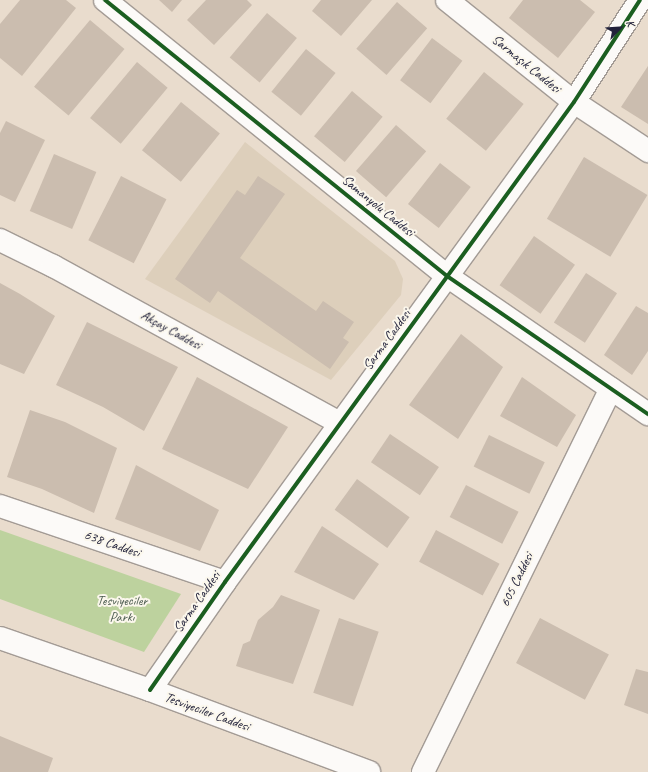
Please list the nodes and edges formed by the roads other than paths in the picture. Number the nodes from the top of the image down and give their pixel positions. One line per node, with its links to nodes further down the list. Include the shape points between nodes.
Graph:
1 (105, 0): 7 (street, Samanyolu Caddesi)
2 (447, 0): 4 (street, Sarmaşık Caddesi)
3 (640, 0): 4 (street, Sarma Caddesi)
4 (574, 102): 5 (street, Sarmaşık Caddesi); 7 (street, Sarma Caddesi)
5 (648, 151)
6 (0, 240): 10 (street, Akçay Caddesi, via 53,266)
7 (447, 276): 8 (street, Samanyolu Caddesi); 10 (street, Sarma Caddesi)
8 (611, 389): 9 (street, Samanyolu Caddesi); 16 (street, 605 Caddesi)
9 (648, 414)
10 (340, 423): 12 (street, Sarma Caddesi)
11 (0, 506): 12 (street, 638 Caddesi)
12 (225, 582): 14 (street, Sarma Caddesi)
13 (1, 641): 14 (street, Tesviyeciler Caddesi)
14 (150, 690): 15 (street, Tesviyeciler Caddesi)
15 (369, 772)
16 (422, 772)

